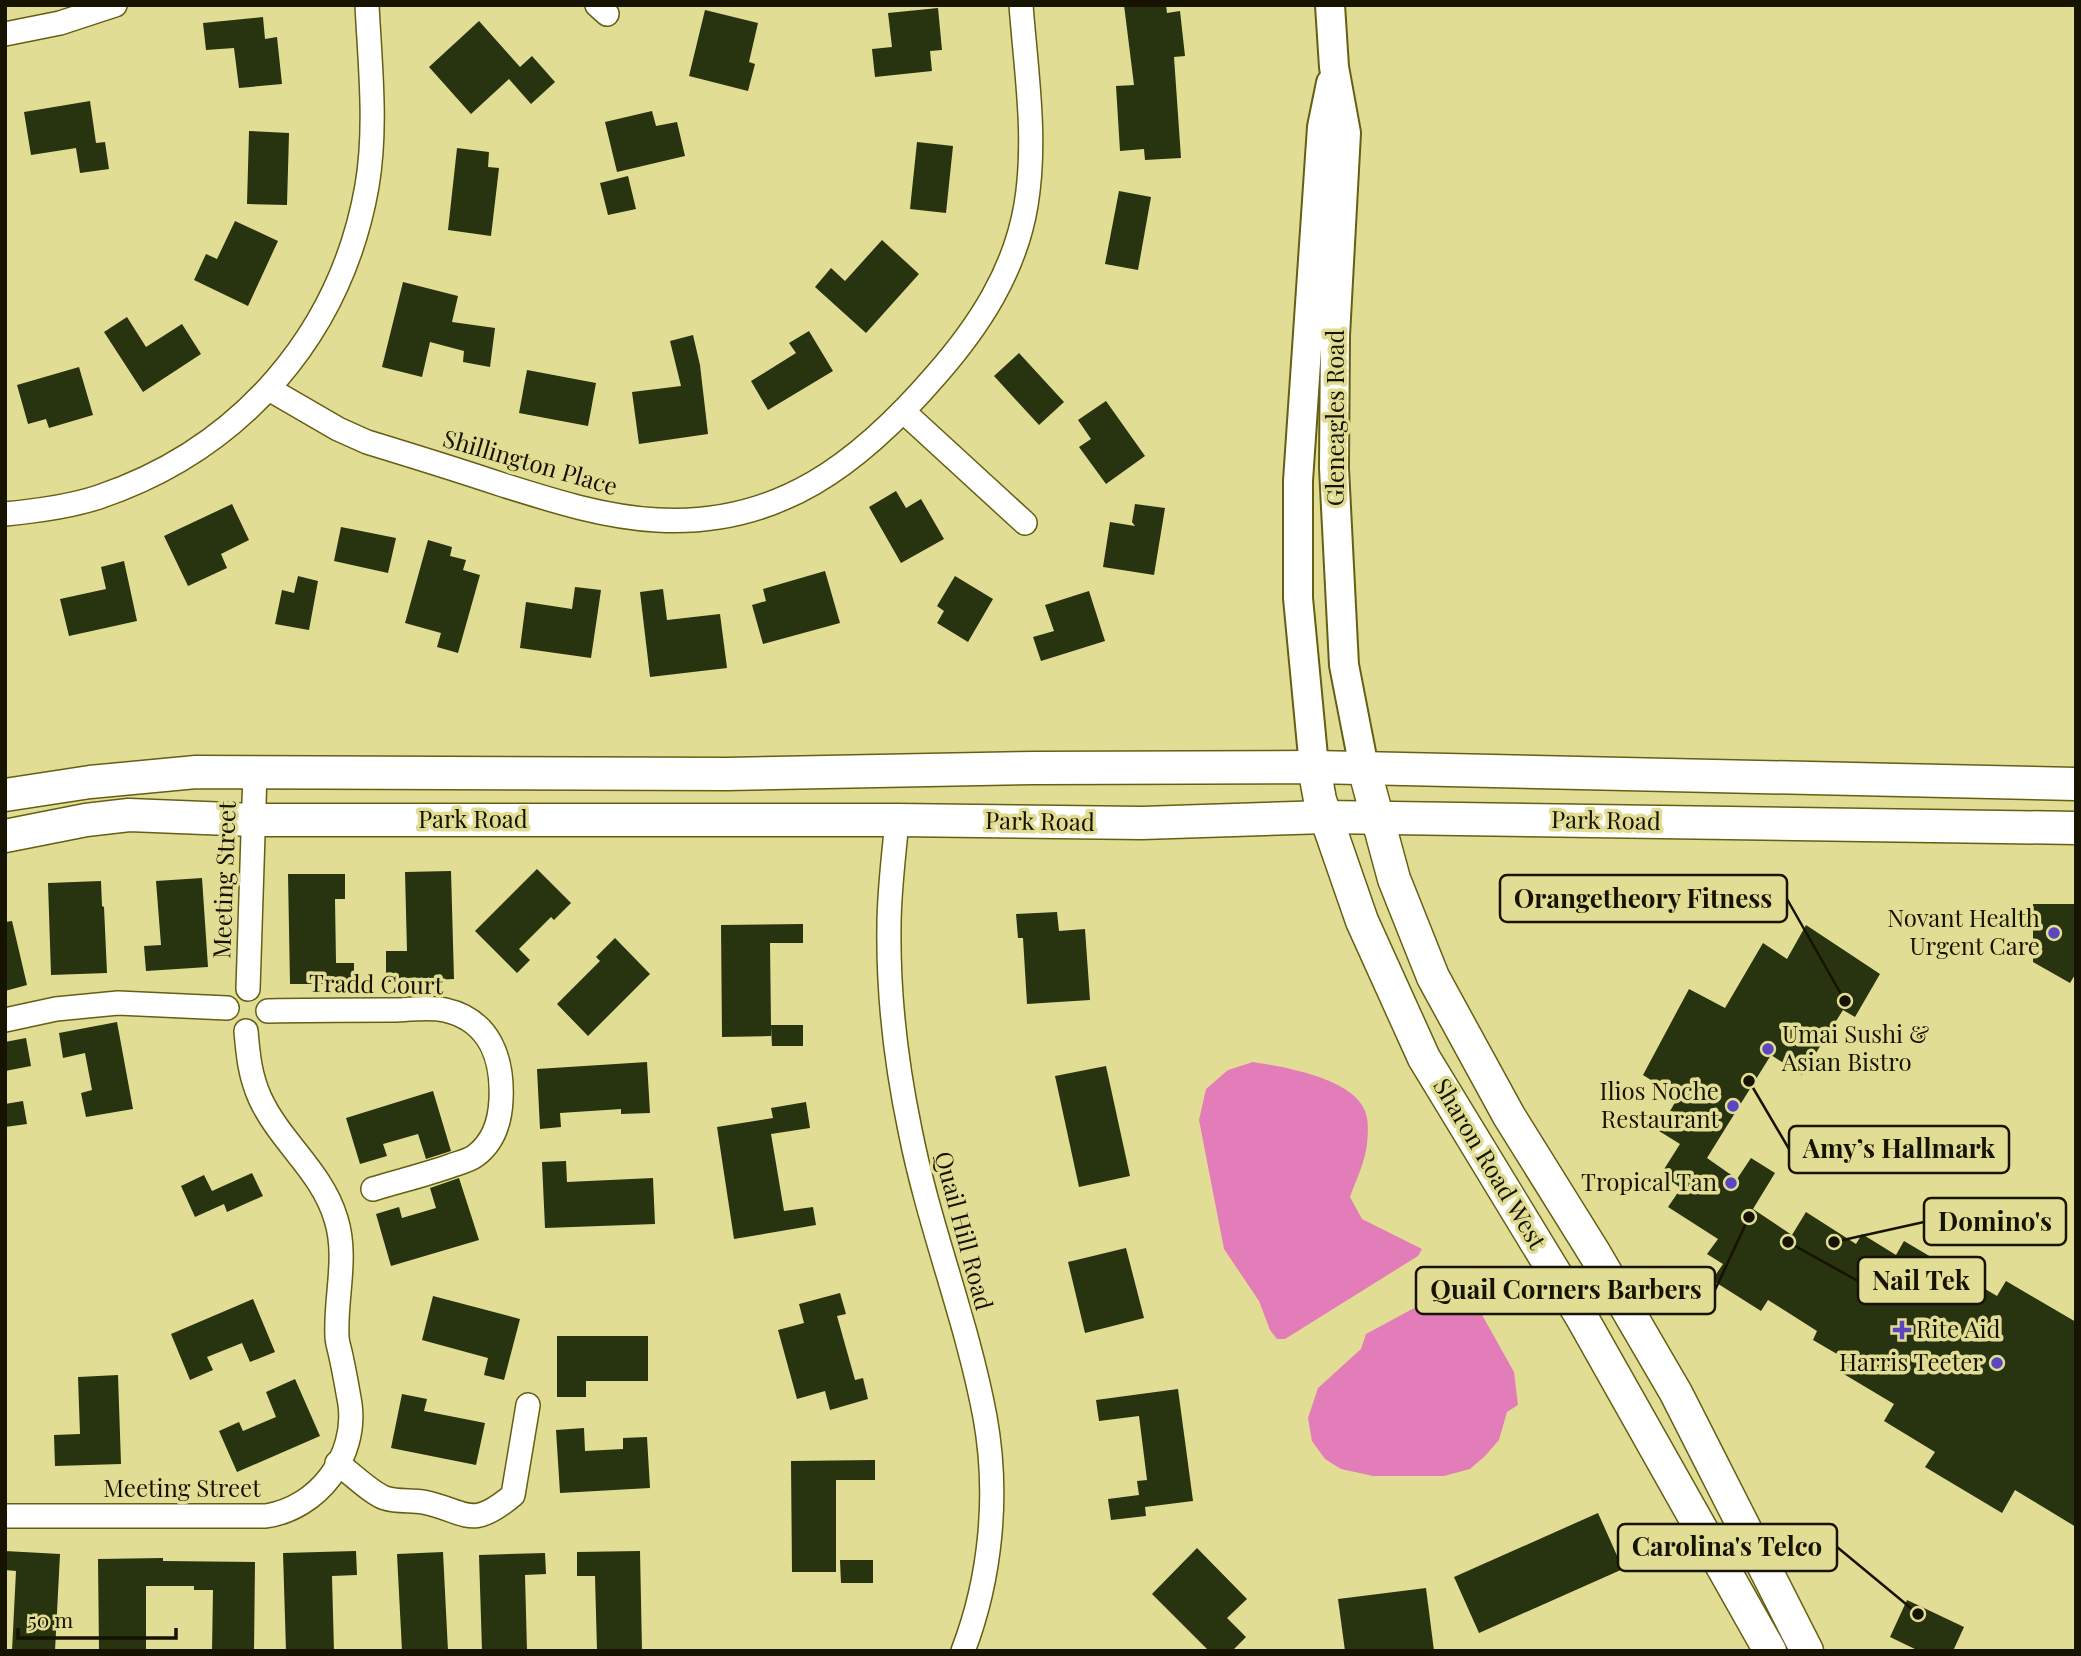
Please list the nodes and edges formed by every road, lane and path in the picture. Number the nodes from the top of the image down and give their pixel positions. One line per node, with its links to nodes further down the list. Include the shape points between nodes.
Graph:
1 (115, 5): 5 (street)
2 (367, 5): 7 (street, via 371,153 355,236 322,314)
3 (1021, 5): 8 (street, Shillington Place, via 1032,145 1019,237 987,308 958,350)
4 (1330, 5): 6 (street, Gleneagles Road)
5 (5, 34)
6 (1334, 67): 11 (street, Gleneagles Road, via 1322,127 1298,481 1298,598); 12 (street, Gleneagles Road, via 1346,133 1335,336 1334,468 1345,665)
7 (269, 389): 8 (street, Shillington Place, via 367,442 565,504 614,516 659,520 734,514 792,495 832,473); 9 (street, via 214,439 143,480 97,498)
8 (904, 412): 10 (street)
9 (5, 514)
10 (1025, 523)
11 (1314, 767): 12 (main road, Park Road); 13 (main road, Park Road, via 727,774); 16 (main road, Sharon Road West)
12 (1364, 768): 14 (main road, Park Road); 17 (main road, Sharon Road West)
13 (255, 772): 15 (main road, Park Road, via 135,777); 18 (street, Meeting Street)
14 (2076, 784)
15 (5, 795)
16 (1326, 817): 17 (main road, Park Road); 19 (main road, Park Road, via 1142,823); 32 (main road, Sharon Road West, via 1363,921 1424,1058 1581,1315)
17 (1376, 817): 20 (main road, Park Road); 33 (main road, Sharon Road West, via 1394,879 1433,977 1509,1116 1676,1393)
18 (254, 820): 19 (main road, Park Road); 21 (main road, Park Road, via 130,815); 22 (street, Meeting Street)
19 (897, 820): 31 (street, Quail Hill Road, via 889,924 898,1063 916,1158 986,1420 991,1473 987,1558)
20 (2076, 828)
21 (5, 836)
22 (248, 989): 23 (street, via 233,994); 24 (street, via 263,996)
23 (227, 1009): 25 (street, via 118,1003); 26 (street, via 232,1024)
24 (268, 1011): 26 (street, via 262,1025); 27 (street, Tradd Court, via 445,1010 465,1017 494,1048 502,1079 501,1105 498,1125 487,1145 473,1158)
25 (5, 1020)
26 (246, 1031): 29 (street, Meeting Street, via 251,1077 261,1100 320,1183 337,1222 341,1249 337,1338 351,1426)
27 (373, 1189)
28 (528, 1405): 29 (street, via 513,1495 475,1517 424,1502 384,1498)
29 (337, 1463): 30 (street, Meeting Street, via 317,1493 299,1506 267,1516)
30 (5, 1516)
31 (963, 1651)
32 (1770, 1651)
33 (1807, 1651)

